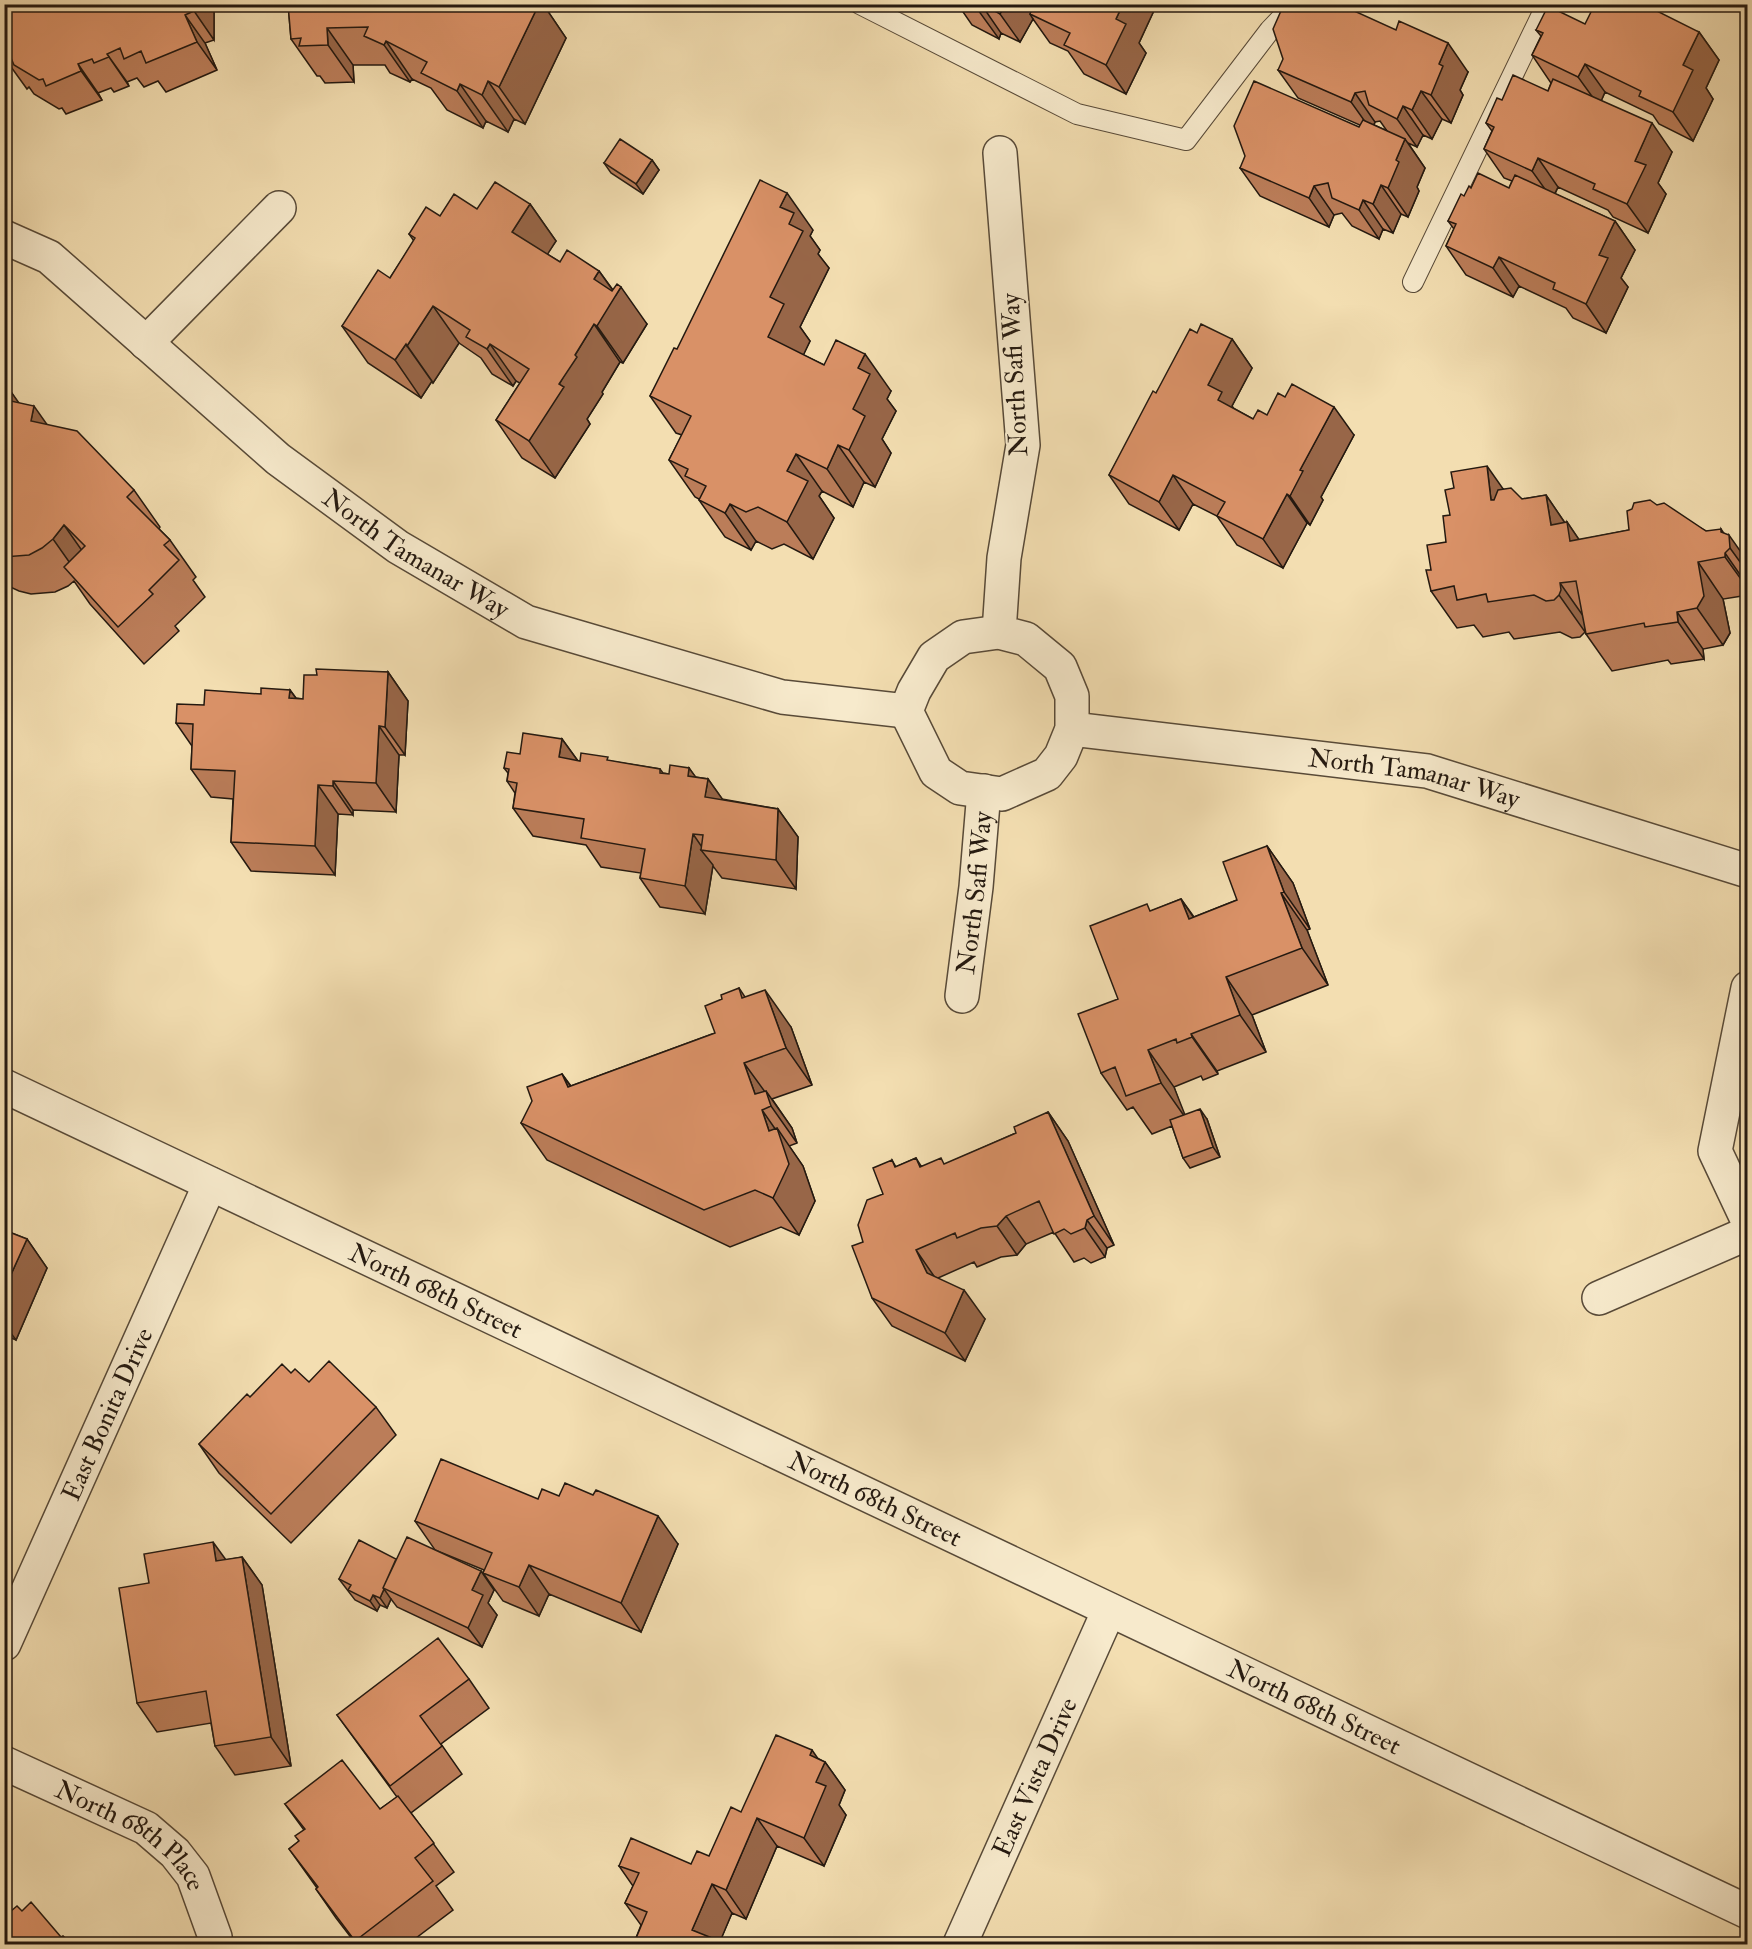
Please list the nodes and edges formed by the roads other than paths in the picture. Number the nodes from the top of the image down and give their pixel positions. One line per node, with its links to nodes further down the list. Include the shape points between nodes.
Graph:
1 (860, 4): 2 (lane, via 1077,114 1186,140)
2 (1294, 4)
3 (1546, 4): 7 (lane)
4 (1000, 153): 9 (street, North Safi Way, via 1023,445 1004,558)
5 (279, 208): 8 (street)
6 (4, 237): 8 (street, North Tamanar Way, via 49,257)
7 (1413, 282)
8 (146, 343): 10 (street, North Tamanar Way, via 278,459 398,547 526,621 782,697)
9 (999, 632): 10 (street, via 963,637 934,657); 11 (street, via 1026,639 1060,668 1072,696)
10 (906, 711): 12 (street, via 936,772 960,788)
11 (1072, 729): 12 (street, via 1061,756 1047,774 1002,794); 13 (street, North Tamanar Way, via 1427,771)
12 (984, 791): 15 (street, North Safi Way)
13 (1748, 871)
14 (1748, 988): 18 (street, via 1715,1151)
15 (962, 996)
16 (4, 1086): 17 (street, North 68th Street)
17 (210, 1184): 21 (street, North 68th Street); 22 (street, East Bonita Drive)
18 (1748, 1221)
19 (1748, 1233): 20 (street)
20 (1599, 1298)
21 (1109, 1610): 24 (street, North 68th Street); 26 (street, East Vista Drive)
22 (4, 1644)
23 (4, 1763): 25 (street, North 68th Place, via 146,1828 175,1853 193,1876)
24 (1748, 1912)
25 (216, 1944)
26 (960, 1944)

